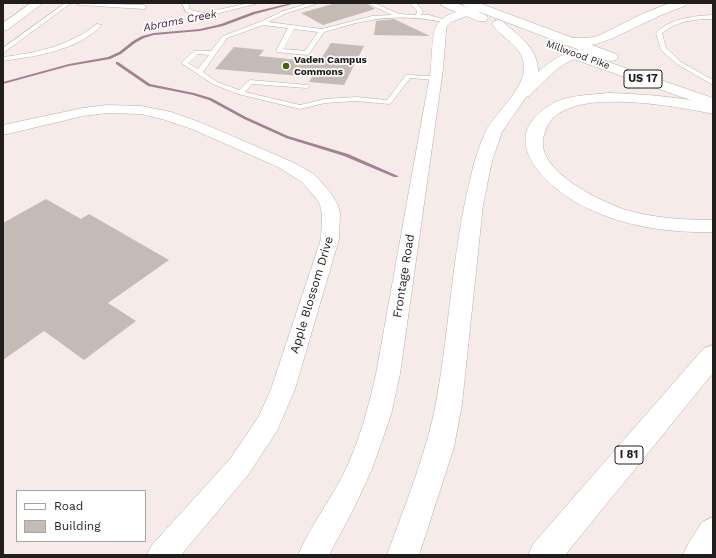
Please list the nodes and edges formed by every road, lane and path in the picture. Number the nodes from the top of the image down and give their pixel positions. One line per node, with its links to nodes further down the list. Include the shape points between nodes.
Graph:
1 (21, 3): 20 (street)
2 (38, 3): 20 (street)
3 (68, 3): 29 (lane)
4 (79, 3): 11 (lane)
5 (185, 3): 6 (lane, via 188,11 204,15)
6 (256, 3)
7 (316, 3): 22 (lane, via 285,12)
8 (370, 3): 12 (lane)
9 (413, 3): 18 (lane, via 420,11)
10 (682, 3): 28 (main road, via 646,17 602,39 587,42)
11 (144, 7)
12 (382, 8): 14 (lane); 17 (lane)
13 (472, 8): 15 (street); 23 (main road, Millwood Pike / US 17); 28 (main road, Millwood Pike / US 17)
14 (373, 10)
15 (446, 12): 18 (lane); 35 (street, Frontage Road, via 439,30)
16 (363, 14): 21 (lane, via 357,16)
17 (399, 16): 18 (lane); 21 (lane)
18 (418, 17)
19 (713, 17): 36 (lane, via 678,21 666,26 659,33 663,49 679,63)
20 (6, 20): 26 (street)
21 (355, 22): 27 (lane)
22 (262, 23): 25 (lane); 30 (lane, via 225,37)
23 (498, 24): 31 (main road, Millwood Pike / US 17); 40 (main road, via 520,43 530,58 531,78)
24 (99, 25): 33 (lane, via 86,36 48,51)
25 (292, 27): 27 (lane); 27 (lane, via 279,51 307,53)
26 (3, 28)
27 (322, 31)
28 (565, 41): 32 (main road, Millwood Pike / US 17)
29 (3, 51)
30 (213, 53): 34 (lane); 34 (lane, via 196,52 184,63)
31 (573, 54): 32 (main road, via 588,53); 40 (main road); 41 (main road, Millwood Pike / US 17)
32 (611, 57): 38 (main road, Millwood Pike / US 17)
33 (3, 59)
34 (199, 72): 39 (lane, via 215,83)
35 (435, 78): 39 (lane, via 408,76 389,102 356,99 326,101 300,107); 48 (street, Frontage Road, via 381,406 358,472)
36 (713, 83)
37 (307, 86): 39 (lane, via 250,82)
38 (713, 91)
39 (240, 93)
40 (517, 99): 49 (main road, via 494,132 482,161 473,205 455,364 446,418 438,453)
41 (713, 102)
42 (713, 109): 44 (main road, via 646,98 587,99 556,108 545,115 538,124 533,144 537,155 560,184 596,206 662,224)
43 (3, 130): 47 (street, Apple Blossom Drive, via 89,111 129,109 158,113 197,126 298,171 317,187 329,205 330,239 277,404 259,439 239,467)
44 (713, 226)
45 (713, 355): 50 (main road, I 81)
46 (713, 533): 51 (main road)
47 (162, 555)
48 (313, 555)
49 (403, 555)
50 (544, 555)
51 (698, 555)

